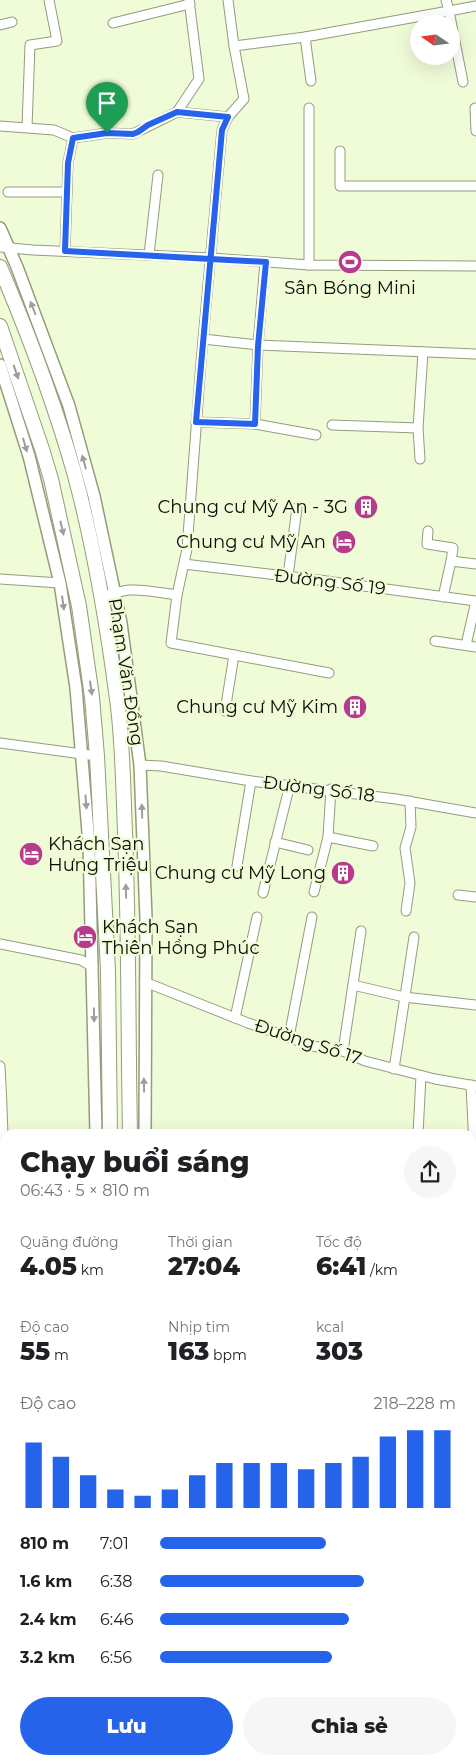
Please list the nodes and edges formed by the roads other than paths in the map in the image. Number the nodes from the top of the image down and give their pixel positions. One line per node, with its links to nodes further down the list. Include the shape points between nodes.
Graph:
1 (48, 0): 19 (street, via 57,41 30,45)
2 (228, 0): 11 (street)
3 (446, 0): 6 (street)
4 (190, 2): 8 (street); 16 (street, via 199,79)
5 (476, 6): 6 (street)
6 (449, 11): 10 (street); 13 (street)
7 (12, 22): 9 (street)
8 (113, 23)
9 (0, 25)
10 (305, 37): 11 (street); 12 (street)
11 (234, 46): 17 (street, via 244,99)
12 (311, 81)
13 (463, 82)
14 (309, 108): 33 (street)
15 (474, 108): 20 (street)
16 (177, 112): 17 (street); 21 (street, via 133,134 107,133)
17 (228, 117): 31 (street, via 222,130)
18 (0, 126): 19 (street)
19 (27, 128): 21 (street, via 54,130)
20 (476, 131)
21 (73, 138): 26 (street)
22 (340, 151): 24 (street, via 339,185 342,186)
23 (158, 175): 30 (street)
24 (476, 186)
25 (8, 192): 26 (street)
26 (67, 192): 29 (street)
27 (0, 228): 28 (main road, Phạm Văn Đồng)
28 (4, 247): 29 (street); 39 (main road, Phạm Văn Đồng, one-way to 28)
29 (65, 251): 30 (street)
30 (149, 255): 31 (street)
31 (212, 258): 32 (street); 37 (street)
32 (266, 262): 33 (street); 38 (street)
33 (310, 265): 34 (street)
34 (476, 266)
35 (0, 267): 42 (highway, Phạm Văn Đồng)
36 (0, 326): 70 (highway, Phạm Văn Đồng, one-way to 70, via 42,449 71,566 87,662)
37 (203, 339): 38 (street); 44 (street)
38 (258, 346): 40 (street); 45 (street)
39 (49, 351): 42 (main road); 59 (main road, Phạm Văn Đồng, one-way to 39, via 94,496 69,406)
40 (423, 352): 41 (street); 47 (street)
41 (476, 354)
42 (36, 357): 59 (highway, Phạm Văn Đồng, via 59,422 97,573)
43 (0, 365): 57 (main road, one-way to 57, via 29,456)
44 (196, 422): 45 (street); 53 (street)
45 (255, 424): 48 (street)
46 (332, 424): 47 (street)
47 (418, 428): 49 (street)
48 (316, 435)
49 (420, 459)
50 (297, 508): 55 (street)
51 (428, 531): 52 (street, via 427,544 454,548)
52 (451, 561): 54 (street); 60 (street)
53 (184, 564): 55 (street, Đường Số 19); 58 (street)
54 (476, 564)
55 (288, 576): 60 (street, Đường Số 19)
56 (0, 579): 57 (street)
57 (60, 583): 69 (main road, one-way to 69)
58 (177, 595): 59 (street, via 127,590); 65 (street, via 171,643)
59 (107, 596): 71 (main road, Phạm Văn Đồng, via 121,623); 94 (highway, Phạm Văn Đồng, one-way to 59, via 122,756)
60 (443, 597): 61 (street, Đường Số 19)
61 (476, 601): 63 (street)
62 (435, 641): 63 (street)
63 (466, 645): 64 (street)
64 (476, 647)
65 (234, 655): 66 (street); 67 (street)
66 (329, 673)
67 (226, 712)
68 (0, 743): 69 (street)
69 (82, 754): 70 (street); 92 (main road, one-way to 92)
70 (97, 756): 93 (highway, Phạm Văn Đồng)
71 (140, 765): 72 (street, Đường Số 18); 95 (main road, Phạm Văn Đồng, one-way to 71)
72 (251, 781): 73 (street, Đường Số 18); 81 (street)
73 (290, 784): 74 (street, Đường Số 18); 78 (street)
74 (331, 790): 75 (street, Đường Số 18); 77 (street)
75 (410, 801): 76 (street, Đường Số 18); 86 (street, via 411,826 406,848 410,883)
76 (476, 813)
77 (328, 837): 79 (street); 83 (street)
78 (275, 842): 80 (street); 82 (street)
79 (373, 846)
80 (308, 850)
81 (237, 866)
82 (263, 892)
83 (314, 892)
84 (458, 894): 85 (street)
85 (476, 897)
86 (406, 911)
87 (257, 916): 99 (street)
88 (312, 918): 100 (street)
89 (361, 931): 96 (street)
90 (414, 937): 97 (street)
91 (0, 944): 92 (street, via 82,960)
92 (93, 967): 93 (main road); 107 (main road, one-way to 107)
93 (108, 971): 108 (highway, Phạm Văn Đồng)
94 (128, 975): 95 (main road); 109 (highway, Phạm Văn Đồng)
95 (145, 982): 99 (street, Đường Số 17); 110 (main road, Phạm Văn Đồng, one-way to 95)
96 (353, 986): 97 (street); 101 (street)
97 (404, 996): 98 (street); 103 (street)
98 (476, 1006)
99 (235, 1018): 100 (street, Đường Số 17)
100 (289, 1037): 101 (street, Đường Số 17)
101 (343, 1052): 103 (street, Đường Số 17)
102 (0, 1066): 106 (street)
103 (394, 1069): 104 (street, Đường Số 17)
104 (421, 1076): 105 (street, Đường Số 17); 111 (street)
105 (474, 1086): 112 (street)
106 (4, 1129)
107 (96, 1129)
108 (110, 1129)
109 (130, 1129)
110 (145, 1129)
111 (418, 1129)
112 (475, 1129)

